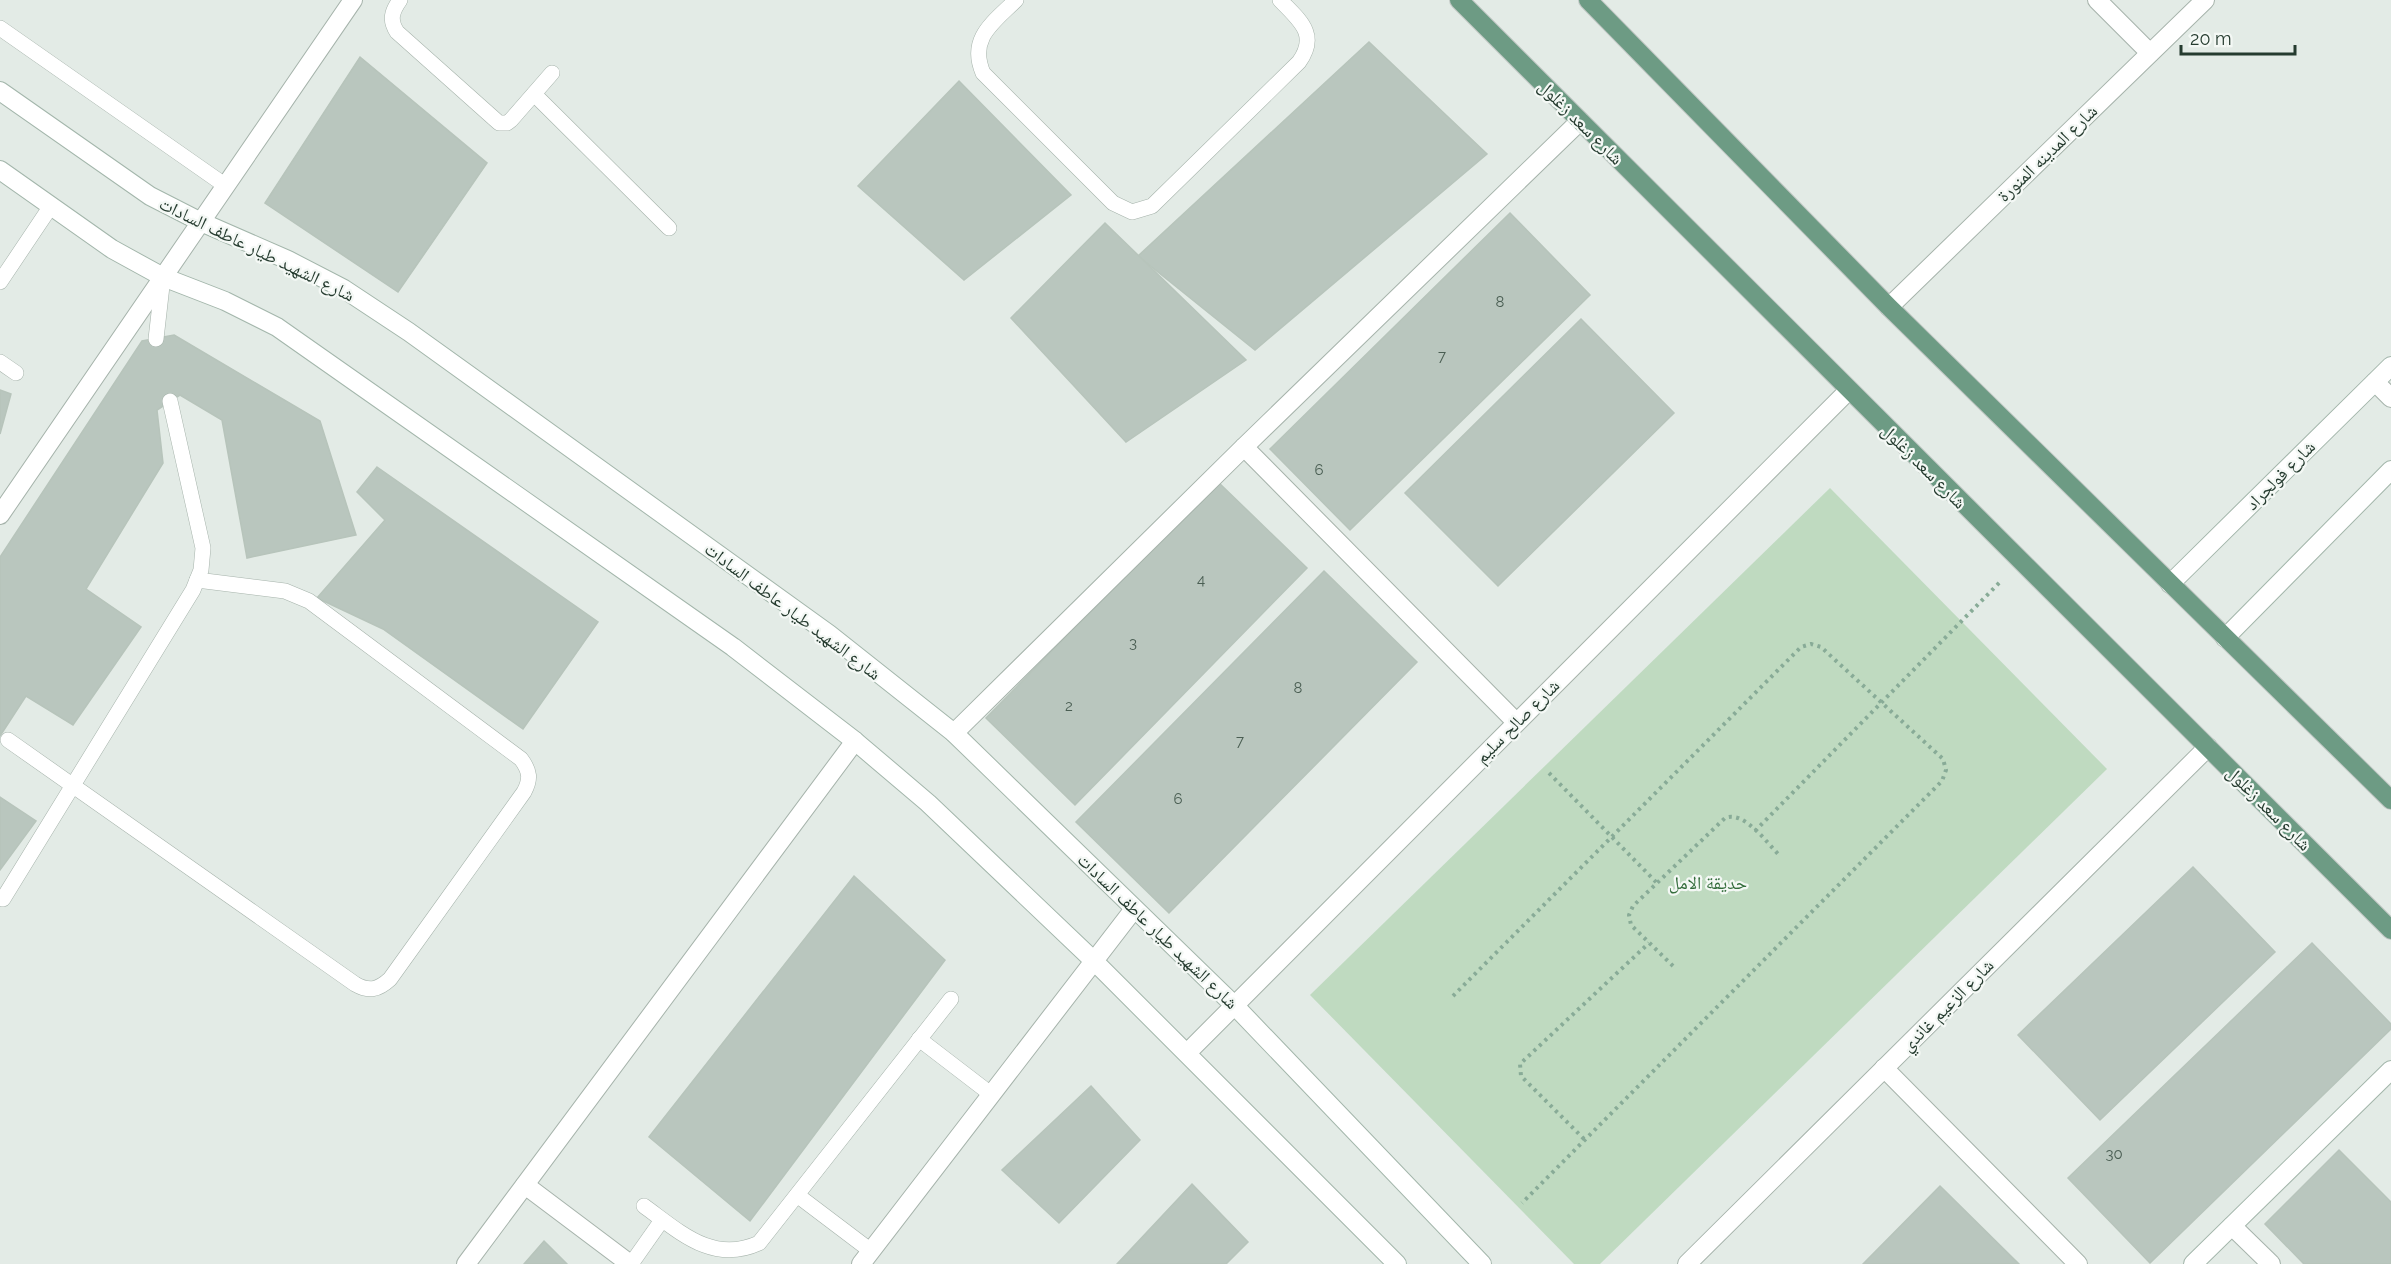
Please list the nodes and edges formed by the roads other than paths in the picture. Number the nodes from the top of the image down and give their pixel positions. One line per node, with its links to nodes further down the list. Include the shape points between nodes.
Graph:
1 (353, 0): 16 (street)
2 (400, 0): 13 (lane, via 392,13 397,32 494,121 507,123)
3 (1016, 0): 4 (lane, via 981,40 978,51 983,72 1113,203 1132,212 1152,206 1299,62 1309,42 1307,33)
4 (1280, 0)
5 (1460, 0): 14 (main road, شارع سعد زغلول)
6 (1588, 0): 22 (main road)
7 (2097, 0): 10 (street)
8 (2205, 0): 10 (street, شارع المدينه المنورة)
9 (0, 28): 16 (lane)
10 (2150, 53): 22 (street, شارع المدينه المنورة)
11 (552, 73): 13 (lane)
12 (0, 91): 18 (street, شارع الشهيد طيار عاطف السادات, via 150,196)
13 (534, 94): 19 (lane)
14 (1581, 121): 28 (main road, شارع سعد زغلول); 31 (street)
15 (0, 170): 17 (street)
16 (226, 186): 18 (street)
17 (51, 206): 20 (street, via 112,249); 21 (lane)
18 (201, 222): 20 (street); 38 (street, شارع الشهيد طيار عاطف السادات, via 344,289 409,332 829,634)
19 (669, 228)
20 (163, 277): 23 (lane); 33 (street); 40 (street, via 225,301 287,334 733,647)
21 (0, 282)
22 (1888, 307): 35 (main road)
23 (156, 339)
24 (0, 362): 26 (lane)
25 (2391, 366): 27 (street, شارع فولجراد)
26 (16, 373)
27 (2375, 382): 29 (street); 35 (street, شارع فولجراد)
28 (1849, 390): 37 (street, شارع صالح سليم); 41 (main road, شارع سعد زغلول)
29 (2391, 398)
30 (170, 401): 34 (lane, via 203,548)
31 (1244, 447): 37 (street); 38 (street)
32 (2391, 470): 36 (street)
33 (0, 515)
34 (198, 580): 42 (lane); 42 (lane, via 285,591 309,601 520,759 530,775 524,792 390,979 375,990 355,984)
35 (2170, 584): 36 (main road)
36 (2225, 638): 43 (main road)
37 (1516, 722): 49 (street, شارع صالح سليم)
38 (954, 734): 45 (street, شارع الشهيد طيار عاطف السادات)
39 (8, 740): 42 (lane)
40 (855, 741): 47 (street, via 928,803); 55 (street)
41 (2208, 747): 46 (main road, شارع سعد زغلول); 52 (street, شارع الزعيم غاندي)
42 (73, 785): 44 (lane)
43 (2391, 800)
44 (3, 899)
45 (1134, 909): 47 (street); 49 (street, شارع الشهيد طيار عاطف السادات)
46 (2391, 930)
47 (1094, 961): 51 (street); 54 (street)
48 (951, 999): 50 (lane)
49 (1235, 1006): 51 (street, شارع صالح سليم); 64 (street, شارع الشهيد طيار عاطف السادات)
50 (919, 1039): 54 (lane); 56 (lane)
51 (1187, 1053): 63 (street)
52 (1884, 1068): 65 (street, شارع الزعيم غاندي); 66 (street)
53 (2391, 1070): 59 (street)
54 (992, 1095): 60 (street)
55 (525, 1185): 61 (street); 62 (street)
56 (797, 1195): 58 (lane, via 759,1243 732,1255 716,1255 702,1248); 60 (lane)
57 (644, 1206): 58 (lane)
58 (662, 1220): 62 (lane)
59 (2232, 1226): 67 (street); 68 (street)
60 (866, 1258)
61 (466, 1264)
62 (631, 1264)
63 (1397, 1264)
64 (1482, 1264)
65 (1687, 1264)
66 (2078, 1264)
67 (2193, 1264)
68 (2271, 1264)

